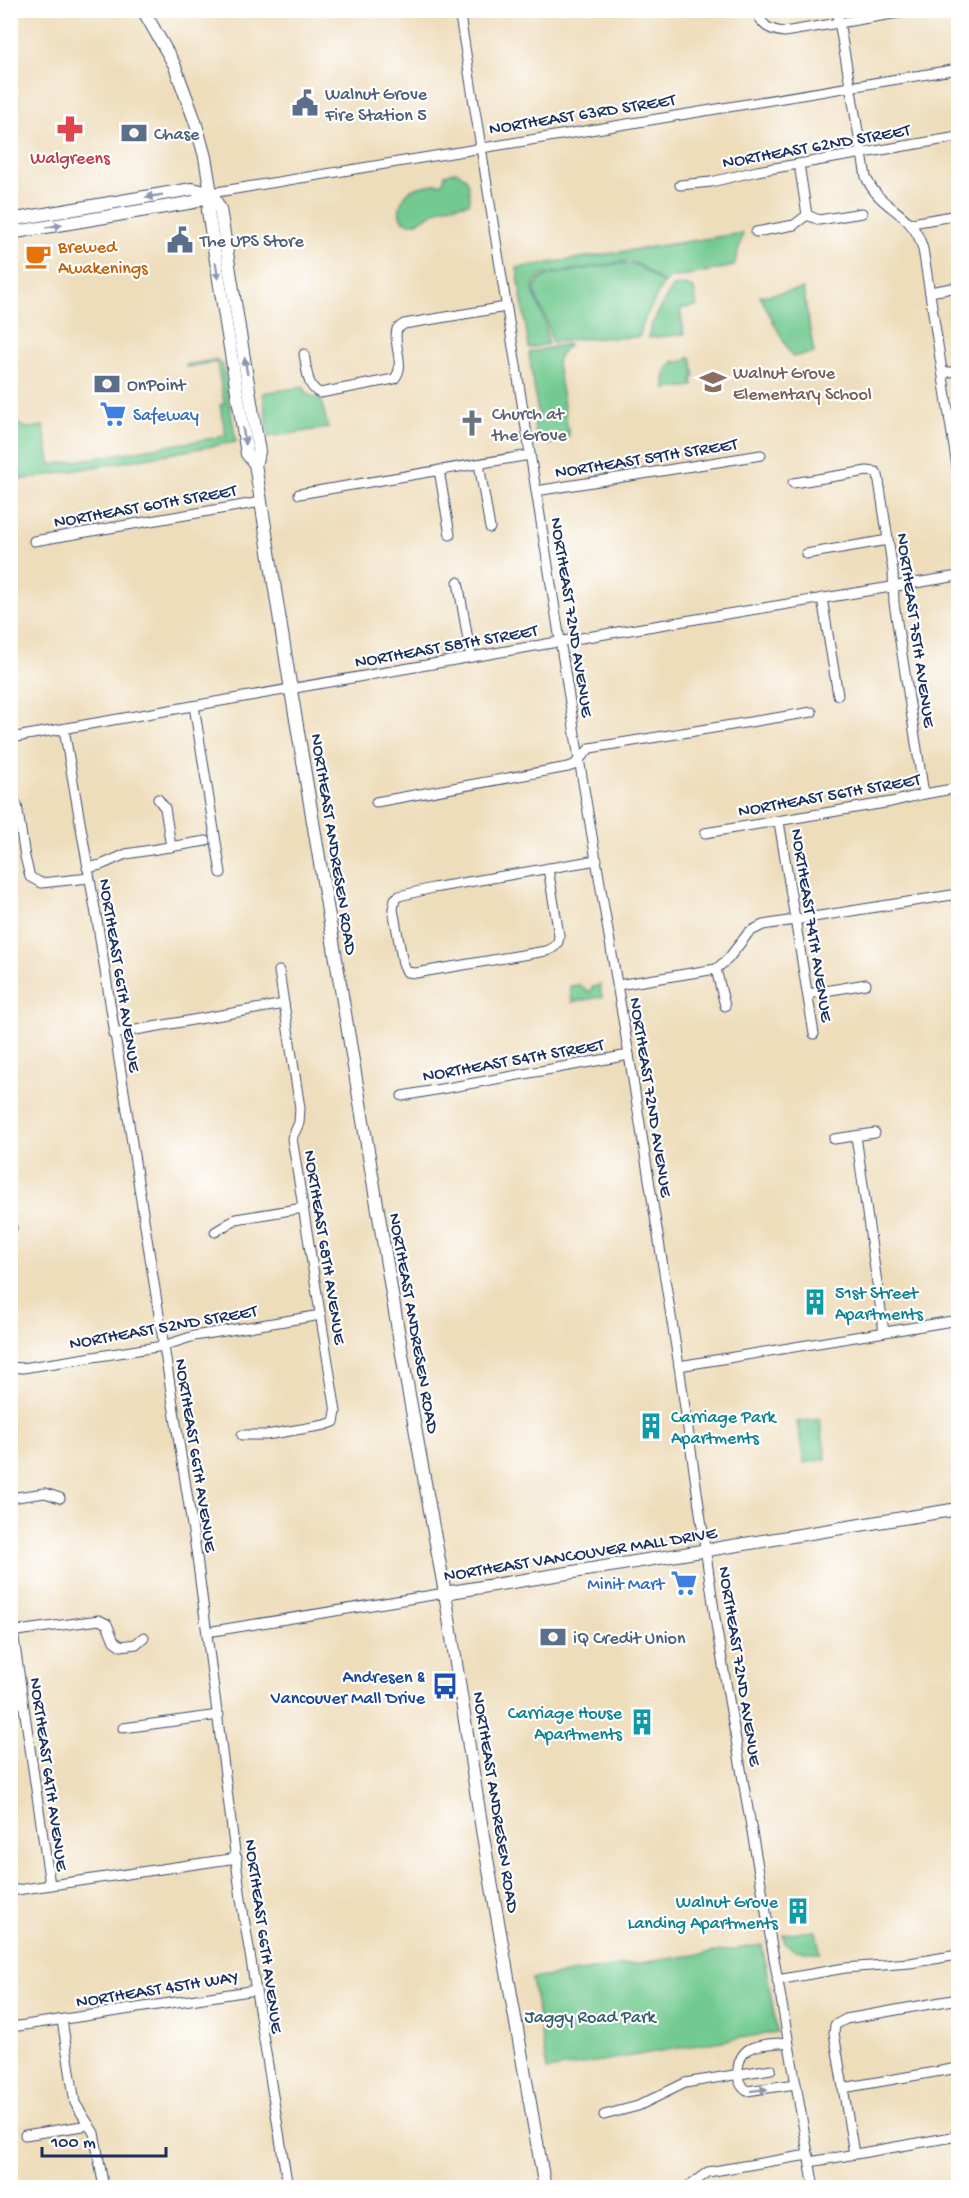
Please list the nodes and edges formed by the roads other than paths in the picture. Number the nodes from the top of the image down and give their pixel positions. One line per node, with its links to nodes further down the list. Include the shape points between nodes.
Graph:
1 (143, 10): 14 (main road, NORTHEAST ANDRESEN ROAD, via 187,95 203,146)
2 (459, 10): 10 (street, NORTHEAST 72ND AVENUE)
3 (757, 10): 6 (street, via 764,26 773,31)
4 (837, 10): 6 (street)
5 (917, 10): 6 (street)
6 (839, 23): 8 (street)
7 (958, 69): 8 (street, NORTHEAST 63RD STREET)
8 (850, 87): 10 (street, NORTHEAST 63RD STREET); 11 (street)
9 (958, 137): 11 (street, NORTHEAST 62ND STREET)
10 (481, 148): 14 (street, NORTHEAST 63RD STREET); 24 (street, NORTHEAST 72ND AVENUE)
11 (861, 153): 12 (street, NORTHEAST 62ND STREET); 19 (street, via 870,186)
12 (799, 164): 13 (street, NORTHEAST 62ND STREET); 16 (street)
13 (680, 185)
14 (211, 193): 18 (main road, NORTHEAST 63RD STREET, one-way to 18, via 192,189); 21 (main road, NORTHEAST 63RD STREET, one-way to 14, via 194,202); 30 (main road, NORTHEAST ANDRESEN ROAD, one-way to 30, via 208,211 245,442 247,454); 30 (main road, NORTHEAST ANDRESEN ROAD, one-way to 14, via 260,452 220,209)
15 (862, 213): 16 (street, via 819,220)
16 (807, 215): 20 (street, via 794,225)
17 (958, 215): 19 (street)
18 (10, 220)
19 (912, 223): 23 (street, via 923,249)
20 (756, 232)
21 (10, 233)
22 (958, 287): 23 (street)
23 (930, 292): 27 (street)
24 (506, 307): 25 (street, via 404,324 395,336 400,368 394,379 320,393 310,384); 28 (street, NORTHEAST 72ND AVENUE)
25 (304, 354)
26 (958, 371): 27 (street)
27 (943, 373): 33 (street)
28 (530, 455): 31 (street); 35 (street, NORTHEAST 72ND AVENUE)
29 (761, 455): 35 (street, NORTHEAST 59TH STREET)
30 (255, 464): 37 (main road, NORTHEAST ANDRESEN ROAD)
31 (479, 464): 32 (street); 38 (street)
32 (439, 470): 36 (street); 39 (street)
33 (958, 472)
34 (793, 483): 40 (street, NORTHEAST 75TH AVENUE, via 876,472)
35 (536, 491): 47 (street, NORTHEAST 72ND AVENUE)
36 (299, 494)
37 (261, 502): 41 (street, NORTHEAST 60TH STREET); 49 (main road, NORTHEAST ANDRESEN ROAD)
38 (490, 528)
39 (450, 535)
40 (888, 540): 42 (street); 45 (street, NORTHEAST 75TH AVENUE)
41 (34, 541)
42 (806, 554)
43 (958, 576): 45 (street, NORTHEAST 58TH STREET)
44 (458, 582): 48 (street)
45 (893, 586): 46 (street, NORTHEAST 58TH STREET); 57 (street, NORTHEAST 75TH AVENUE)
46 (822, 598): 47 (street, NORTHEAST 58TH STREET); 50 (street)
47 (560, 642): 48 (street, NORTHEAST 58TH STREET); 55 (street, NORTHEAST 72ND AVENUE)
48 (471, 657): 49 (street, NORTHEAST 58TH STREET)
49 (291, 690): 51 (street, NORTHEAST 58TH STREET); 99 (main road, NORTHEAST ANDRESEN ROAD)
50 (838, 695)
51 (194, 706): 53 (street, NORTHEAST 58TH STREET); 68 (street)
52 (812, 712): 55 (street, via 590,748)
53 (64, 729): 54 (street, NORTHEAST 58TH STREET); 66 (street, NORTHEAST 66TH AVENUE)
54 (10, 738)
55 (579, 759): 59 (street, via 568,767); 65 (street, NORTHEAST 72ND AVENUE)
56 (958, 788): 57 (street, NORTHEAST 56TH STREET)
57 (924, 794): 61 (street, NORTHEAST 56TH STREET)
58 (158, 799): 64 (street, via 165,808)
59 (376, 802)
60 (17, 805): 69 (street, via 30,877 39,882)
61 (779, 822): 62 (street, NORTHEAST 56TH STREET); 71 (street, NORTHEAST 74TH AVENUE)
62 (705, 833)
63 (206, 841): 64 (street)
64 (171, 847): 66 (street, via 126,854)
65 (597, 860): 67 (street); 75 (street, NORTHEAST 72ND AVENUE)
66 (87, 868): 69 (street, NORTHEAST 66TH AVENUE)
67 (548, 868): 67 (street, via 399,896 393,909 407,972 546,951 557,945 559,934)
68 (221, 873)
69 (89, 878): 79 (street, NORTHEAST 66TH AVENUE)
70 (958, 894): 71 (street)
71 (795, 919): 72 (street, via 749,932); 76 (street, NORTHEAST 74TH AVENUE)
72 (716, 969): 75 (street); 78 (street)
73 (279, 971): 77 (street, NORTHEAST 68TH AVENUE)
74 (866, 984): 76 (street)
75 (618, 985): 81 (street, NORTHEAST 72ND AVENUE)
76 (808, 994): 80 (street, NORTHEAST 74TH AVENUE)
77 (284, 1004): 79 (street); 86 (street, NORTHEAST 68TH AVENUE, via 300,1108 299,1124 292,1138)
78 (725, 1006)
79 (113, 1034): 91 (street, NORTHEAST 66TH AVENUE)
80 (814, 1034)
81 (630, 1055): 82 (street, NORTHEAST 54TH STREET); 92 (street, NORTHEAST 72ND AVENUE)
82 (402, 1096)
83 (875, 1133): 84 (street)
84 (855, 1136): 85 (street); 90 (street)
85 (834, 1139)
86 (303, 1208): 87 (street, via 237,1219); 88 (street, NORTHEAST 68TH AVENUE)
87 (215, 1232)
88 (321, 1315): 91 (street, NORTHEAST 52ND STREET, via 194,1336); 94 (street, NORTHEAST 68TH AVENUE, via 336,1412 334,1422 266,1436)
89 (958, 1320): 90 (street)
90 (884, 1332): 92 (street)
91 (163, 1346): 93 (street, NORTHEAST 52ND STREET); 101 (street, NORTHEAST 66TH AVENUE)
92 (678, 1366): 98 (street, NORTHEAST 72ND AVENUE)
93 (10, 1367)
94 (242, 1435)
95 (10, 1498): 96 (street, via 45,1493)
96 (60, 1498)
97 (958, 1509): 98 (main road, NORTHEAST VANCOUVER MALL DRIVE)
98 (705, 1551): 99 (main road, NORTHEAST VANCOUVER MALL DRIVE); 109 (street, NORTHEAST 72ND AVENUE)
99 (444, 1593): 101 (street, NORTHEAST VANCOUVER MALL DRIVE); 128 (main road, NORTHEAST ANDRESEN ROAD)
100 (12, 1632): 102 (street, via 99,1620 107,1624 117,1645 132,1645); 106 (street, NORTHEAST 64TH AVENUE)
101 (207, 1632): 103 (street, NORTHEAST 66TH AVENUE)
102 (144, 1637)
103 (219, 1715): 104 (street); 105 (street, NORTHEAST 66TH AVENUE)
104 (123, 1728)
105 (237, 1858): 106 (street); 110 (street, NORTHEAST 66TH AVENUE)
106 (50, 1885): 107 (street)
107 (10, 1891)
108 (958, 1955): 109 (street)
109 (777, 1980): 114 (street, NORTHEAST 72ND AVENUE)
110 (256, 1990): 112 (street, NORTHEAST 45TH WAY); 127 (street, NORTHEAST 66TH AVENUE)
111 (958, 2000): 119 (street, via 846,2019 835,2025)
112 (62, 2020): 113 (street, NORTHEAST 45TH WAY); 121 (street, via 75,2103)
113 (12, 2027)
114 (788, 2042): 117 (street, via 749,2049); 118 (street, NORTHEAST 72ND AVENUE)
115 (771, 2068): 117 (street)
116 (958, 2068): 119 (street)
117 (737, 2074): 118 (street, one-way to 118, via 741,2087 747,2091); 120 (street, via 684,2083 638,2106)
118 (796, 2084): 125 (street, NORTHEAST 72ND AVENUE)
119 (843, 2088): 124 (street)
120 (604, 2115)
121 (89, 2125): 122 (street); 126 (street)
122 (25, 2135)
123 (958, 2136): 124 (street)
124 (854, 2154): 125 (street)
125 (809, 2159): 129 (street, via 708,2172); 130 (street, NORTHEAST 72ND AVENUE)
126 (104, 2187)
127 (288, 2187)
128 (545, 2187)
129 (686, 2187)
130 (814, 2187)

